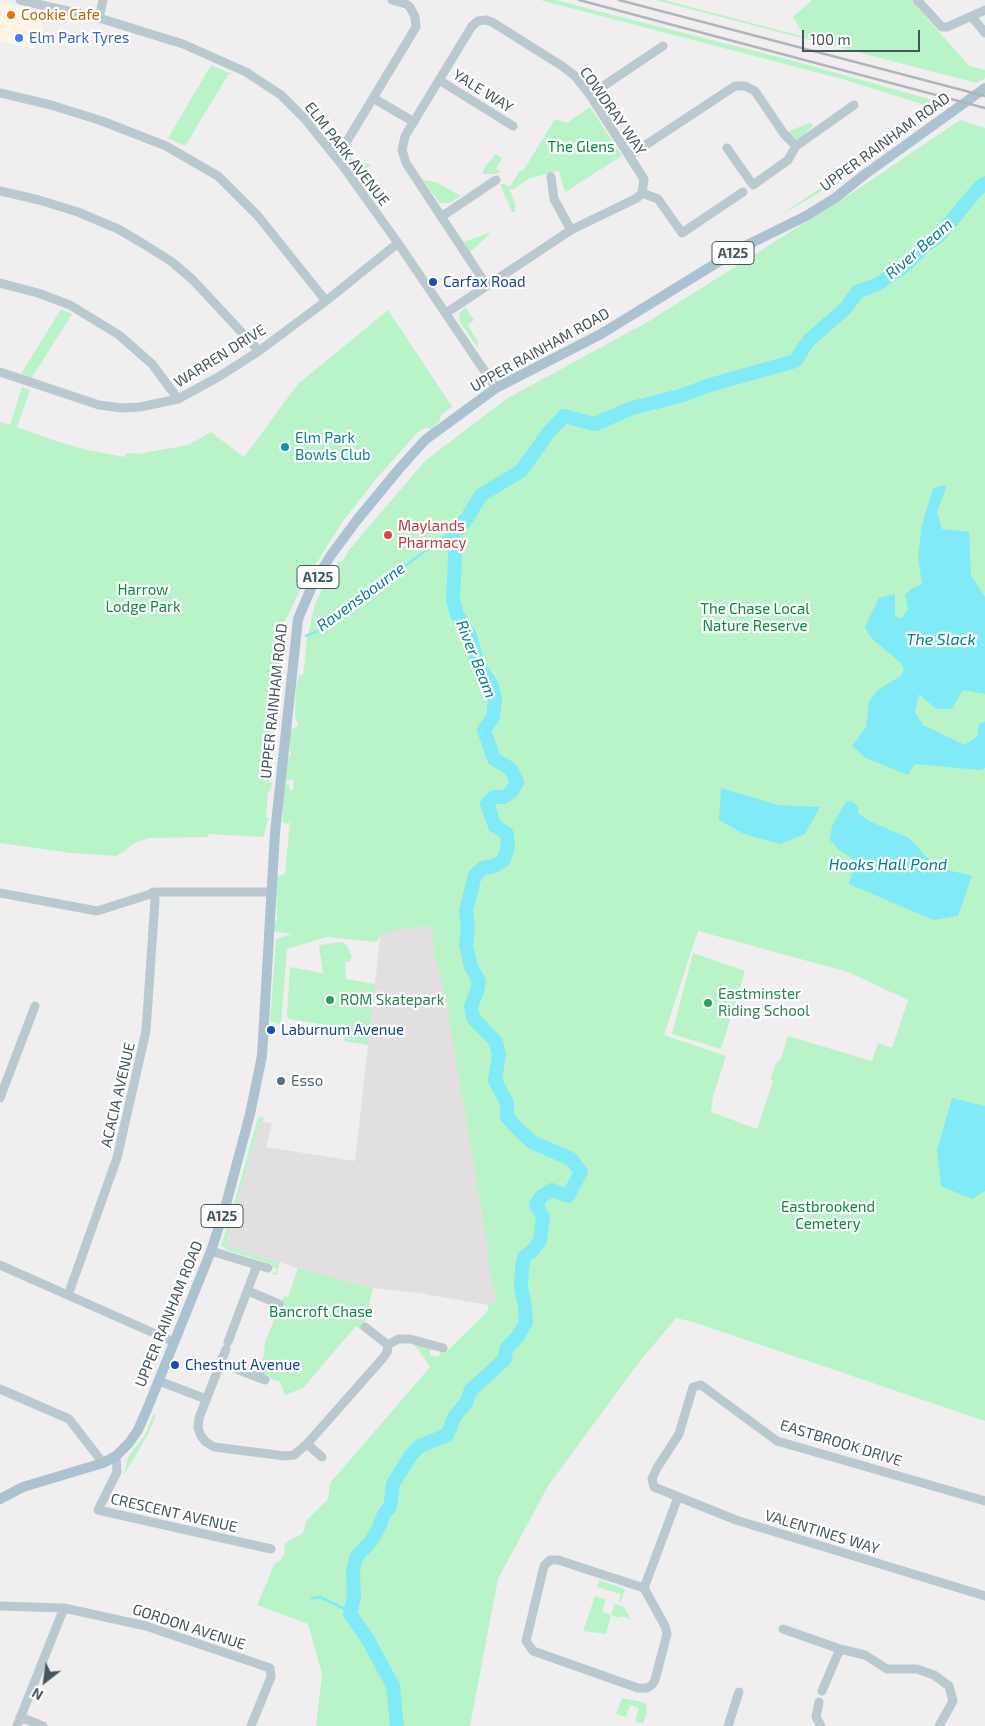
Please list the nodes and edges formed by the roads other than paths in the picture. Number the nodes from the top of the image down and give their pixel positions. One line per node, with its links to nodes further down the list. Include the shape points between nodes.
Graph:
1 (20, 0): 7 (street, ELM PARK AVENUE)
2 (103, 0): 7 (street)
3 (392, 0): 14 (street, via 410,7 416,27)
4 (917, 0): 6 (street, via 942,27)
5 (985, 10): 6 (street)
6 (972, 17): 8 (street)
7 (99, 18): 20 (street, ELM PARK AVENUE, via 183,44 246,72 281,95)
8 (985, 33)
9 (663, 46): 13 (street)
10 (439, 80): 13 (street, COWDRAY WAY, via 472,26 486,20 562,66 574,75); 16 (street, COWDRAY WAY); 17 (street, YALE WAY)
11 (985, 88): 36 (main road, UPPER RAINHAM ROAD / A125, via 806,216 741,248 601,334)
12 (0, 93): 32 (street, via 102,121 166,146 218,176 258,216)
13 (590, 96): 21 (street, COWDRAY WAY)
14 (373, 98): 16 (street); 20 (street)
15 (854, 104): 18 (street)
16 (414, 122): 27 (street, COWDRAY WAY, via 403,140 402,154)
17 (513, 126)
18 (796, 146): 19 (street, via 788,160 753,185); 21 (street, via 755,91 735,86)
19 (727, 148)
20 (335, 155): 29 (street, ELM PARK AVENUE)
21 (629, 156): 26 (street, COWDRAY WAY, via 644,179)
22 (551, 178): 28 (street, via 554,199)
23 (496, 180): 27 (street)
24 (0, 191): 34 (street, via 78,212 142,243 193,280)
25 (742, 192): 26 (street, via 682,234 658,199)
26 (642, 193): 28 (street, via 627,204)
27 (441, 217): 31 (street, COWDRAY WAY)
28 (571, 230): 31 (street)
29 (398, 243): 32 (street, WARREN DRIVE); 33 (street, ELM PARK AVENUE)
30 (0, 283): 37 (street, via 70,305 119,335 152,364)
31 (487, 286): 33 (street)
32 (326, 301): 34 (street, WARREN DRIVE)
33 (446, 313): 36 (street, ELM PARK AVENUE)
34 (259, 351): 37 (street, WARREN DRIVE)
35 (0, 372): 37 (street, WARREN DRIVE, via 99,405 140,408)
36 (496, 388): 39 (main road, UPPER RAINHAM ROAD / A125, via 425,440 348,532 312,586 298,619)
37 (178, 399)
38 (153, 892): 39 (street); 40 (street, via 97,911); 48 (street, ACACIA AVENUE, via 146,1031 117,1158)
39 (271, 892): 43 (main road, UPPER RAINHAM ROAD / A125, via 262,1056 250,1114)
40 (0, 894)
41 (36, 1006): 42 (street)
42 (0, 1098)
43 (210, 1252): 45 (street); 51 (main road, UPPER RAINHAM ROAD / A125)
44 (0, 1265): 48 (street)
45 (257, 1265): 46 (street); 47 (street)
46 (268, 1268)
47 (248, 1291): 49 (street); 54 (street)
48 (68, 1295): 51 (street)
49 (279, 1304)
50 (365, 1327): 52 (street)
51 (174, 1342): 56 (main road, UPPER RAINHAM ROAD / A125)
52 (388, 1345): 53 (street, via 398,1339 410,1339); 59 (street, via 383,1358)
53 (443, 1348)
54 (221, 1363): 55 (street, via 261,1379); 58 (street)
55 (263, 1366)
56 (159, 1381): 58 (street); 60 (main road, UPPER RAINHAM ROAD / A125, via 138,1430)
57 (0, 1389): 62 (street, via 70,1420)
58 (206, 1399): 59 (street, via 198,1428 206,1442 214,1447 286,1456 294,1455)
59 (307, 1444): 61 (street)
60 (116, 1456): 62 (main road, UPPER RAINHAM ROAD / A125); 67 (street, CRESCENT AVENUE, via 116,1472 98,1510)
61 (322, 1457)
62 (103, 1463): 65 (main road, UPPER RAINHAM ROAD / A125, via 23,1487)
63 (654, 1487): 64 (street, VALENTINES WAY); 66 (street, EASTBROOK DRIVE, via 652,1479 679,1434 693,1387 701,1385 777,1441)
64 (678, 1497): 68 (street); 69 (street, VALENTINES WAY, via 736,1520)
65 (0, 1499)
66 (985, 1501)
67 (271, 1549)
68 (644, 1588): 68 (street, via 667,1634 655,1680 647,1688 638,1688 533,1651 526,1641 544,1566 550,1560)
69 (985, 1596)
70 (0, 1606): 71 (street, GORDON AVENUE)
71 (64, 1608): 77 (street); 79 (street, GORDON AVENUE, via 146,1626 270,1668 272,1677)
72 (783, 1629): 73 (street)
73 (840, 1649): 74 (street); 82 (street, via 865,1655 887,1669 917,1669 934,1675 949,1686 953,1701)
74 (822, 1691)
75 (739, 1692): 80 (street)
76 (819, 1702): 81 (street, via 816,1717)
77 (18, 1722): 78 (street)
78 (43, 1726)
79 (251, 1726)
80 (728, 1726)
81 (821, 1726)
82 (940, 1726)

